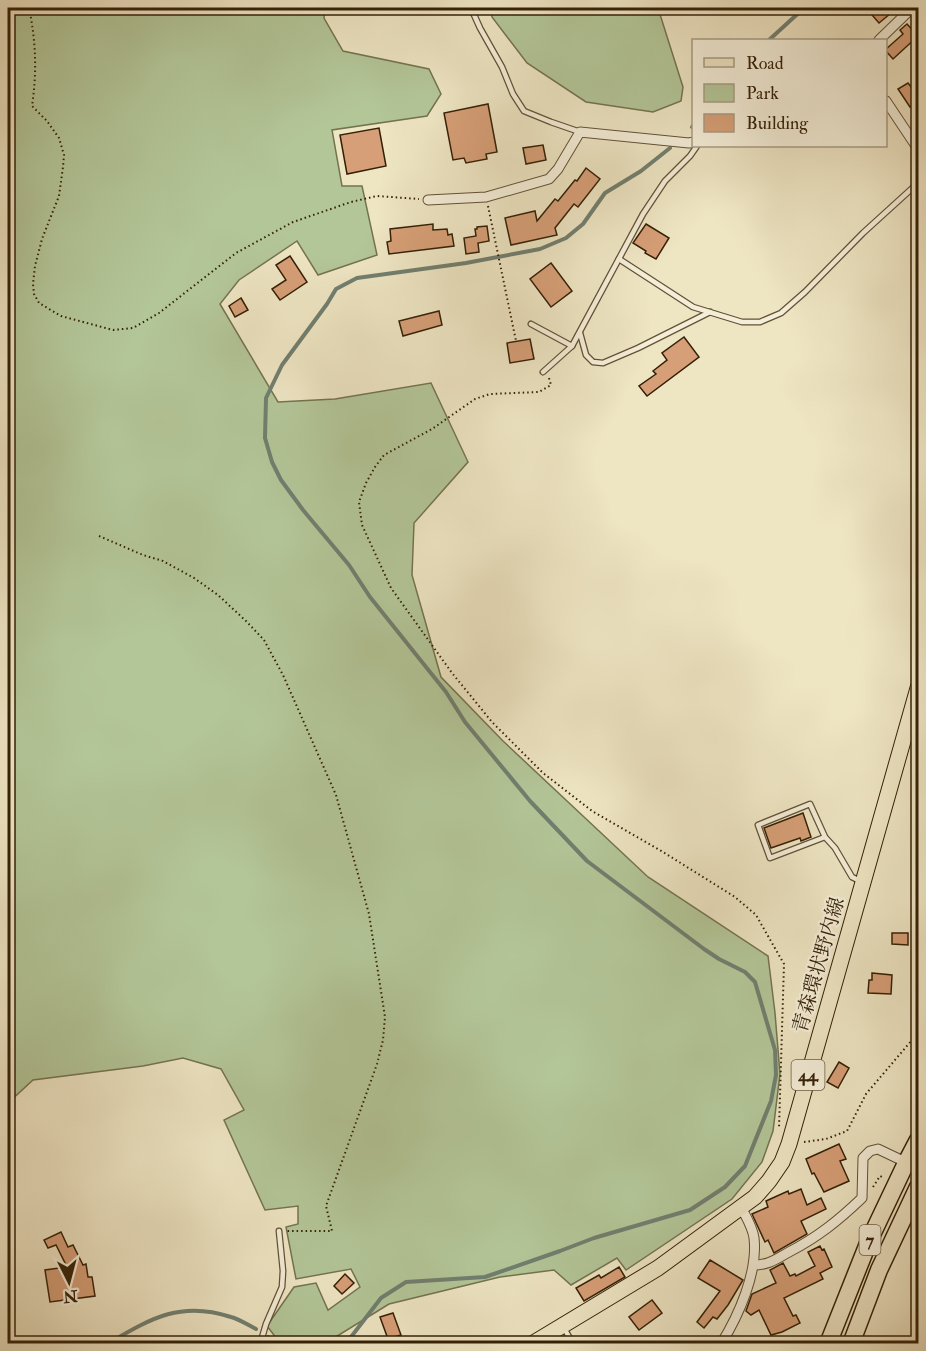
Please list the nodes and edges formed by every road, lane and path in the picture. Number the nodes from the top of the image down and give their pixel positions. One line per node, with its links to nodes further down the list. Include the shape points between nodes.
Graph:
1 (28, 8): 12 (path, via 36,66 32,106 59,138 64,155 58,196 42,239 34,294 39,303 61,316 112,330 133,328 159,313 236,253 293,222 377,196)
2 (471, 8): 6 (lane, via 524,111)
3 (912, 8): 4 (street)
4 (880, 39)
5 (887, 103): 9 (street)
6 (580, 132): 7 (street); 11 (street, via 549,179)
7 (692, 142)
8 (696, 147): 13 (lane, via 665,181)
9 (918, 150)
10 (918, 183): 14 (lane, via 781,313 760,322 742,322)
11 (486, 197): 12 (street); 17 (path)
12 (428, 200)
13 (619, 259): 14 (lane, via 693,307); 16 (lane)
14 (710, 312): 16 (lane, via 603,363 593,362 586,355)
15 (531, 324): 18 (lane)
16 (580, 333): 18 (lane)
17 (516, 341)
18 (572, 346): 19 (lane)
19 (543, 372): 25 (path, via 551,385 538,392 490,394 475,399 384,456 359,502 362,525 391,588 452,673 492,722 543,773 592,811 735,897 756,915 784,964)
20 (99, 536): 30 (path, via 163,561 194,578 218,595 264,640 336,795 369,914 385,1017 383,1040 326,1206 333,1232)
21 (918, 688): 23 (main road, 青森環状野内線 / 44)
22 (825, 837): 22 (lane, via 770,858 758,825 810,804); 23 (lane, via 852,877)
23 (863, 883): 25 (main road, 青森環状野内線 / 44)
24 (918, 1028): 25 (path, via 866,1094 847,1131 826,1139)
25 (784, 1140): 29 (main road, 青森環状野内線 / 44, via 782,1162 755,1197)
26 (918, 1140): 27 (highway, 7)
27 (913, 1164): 31 (street, via 878,1149 870,1151 863,1158 862,1198 811,1240 765,1265); 37 (highway, 7, via 869,1241)
28 (918, 1187): 38 (highway, 7, via 879,1270)
29 (741, 1208): 31 (street, via 754,1236); 32 (main road, 青森環状野内線 / 44, via 658,1268)
30 (279, 1231): 33 (lane, via 282,1287 266,1324)
31 (754, 1265): 36 (street)
32 (563, 1326): 34 (main road, 青森環状野内線 / 44); 35 (lane)
33 (263, 1344)
34 (532, 1344)
35 (573, 1344)
36 (721, 1344)
37 (828, 1344)
38 (851, 1344)

